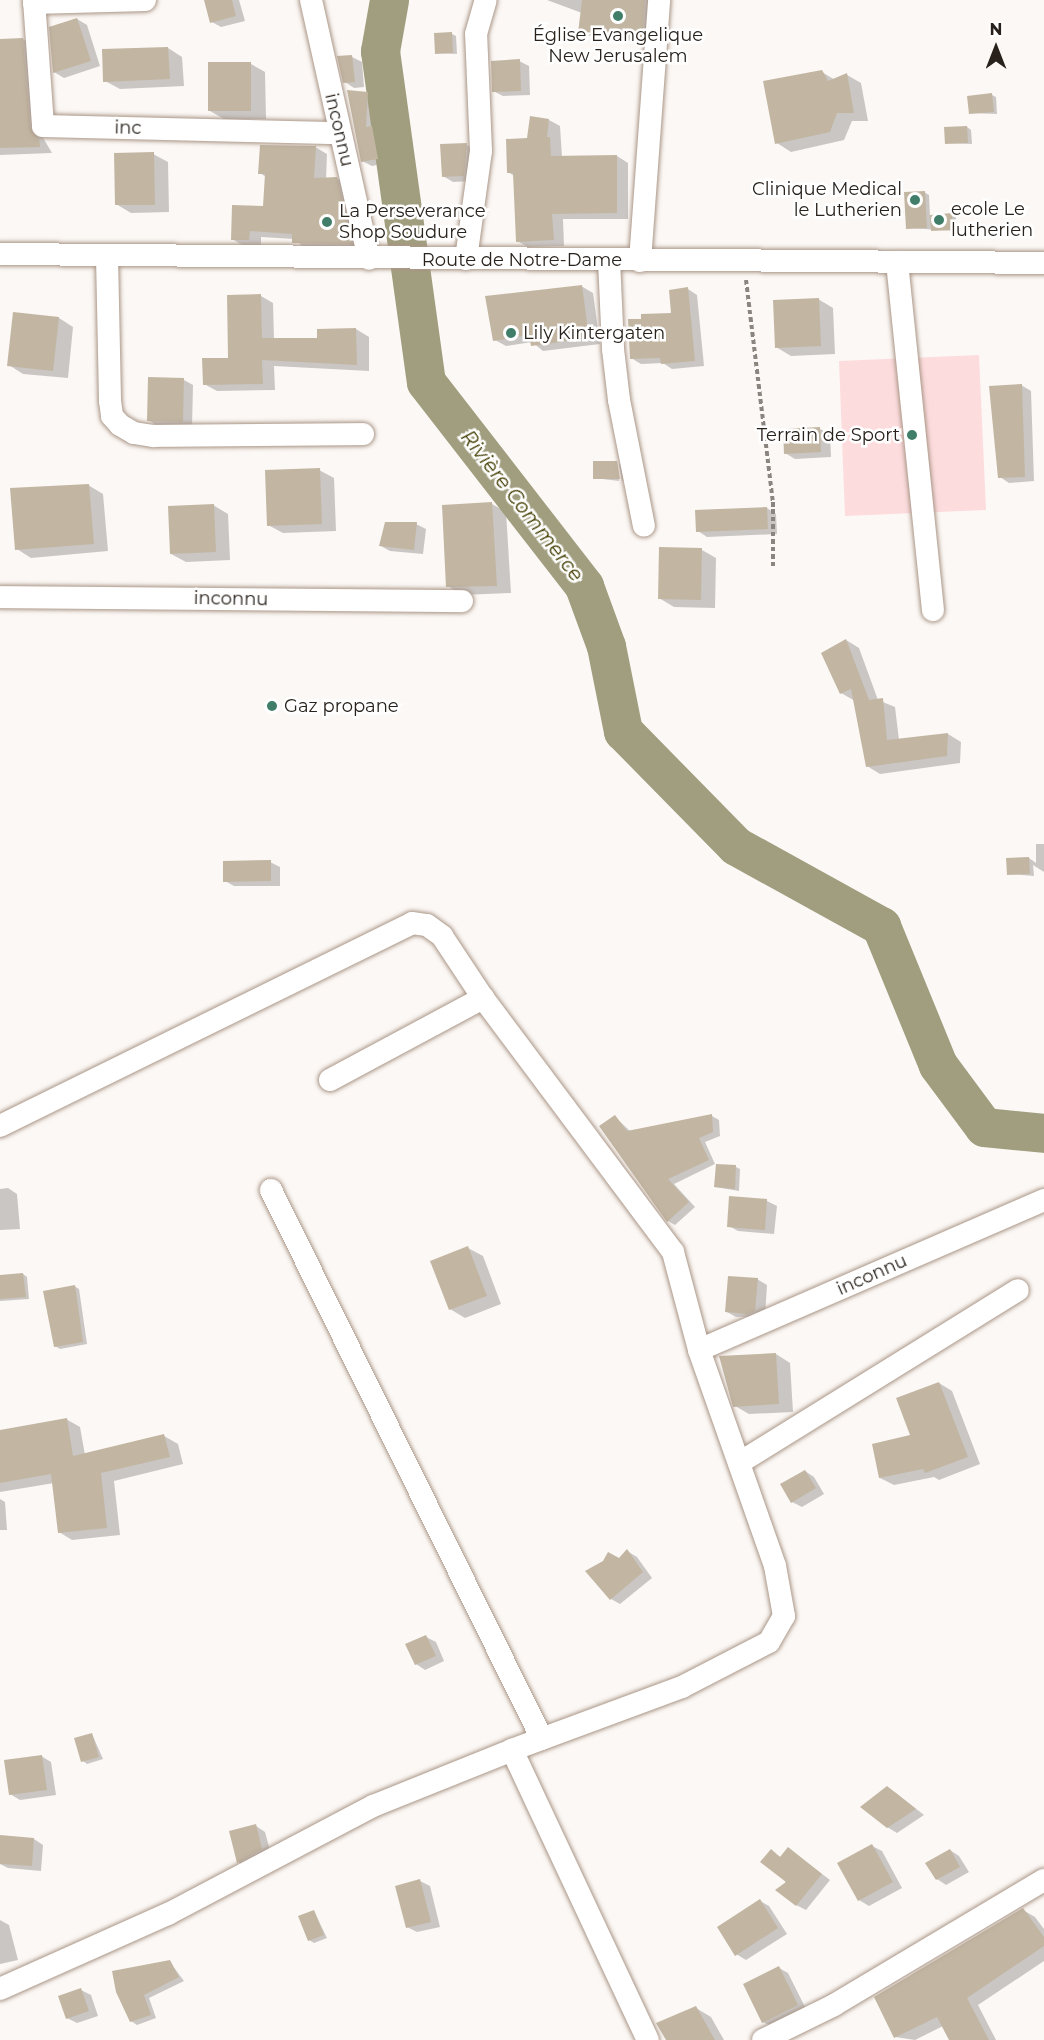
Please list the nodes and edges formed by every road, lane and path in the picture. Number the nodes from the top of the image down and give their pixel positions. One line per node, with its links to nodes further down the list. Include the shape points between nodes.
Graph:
1 (145, 0): 5 (street)
2 (311, 0): 6 (street, inconnu)
3 (486, 0): 10 (street, via 476,34 481,151)
4 (659, 0): 12 (street)
5 (34, 2): 6 (street, inc, via 43,126)
6 (339, 133): 9 (street, inconnu)
7 (0, 254): 8 (street, Route de Notre-Dame)
8 (107, 256): 9 (street, Route de Notre-Dame); 16 (street, via 110,401 112,416 120,425 134,433 154,436)
9 (369, 259): 10 (street, Route de Notre-Dame)
10 (455, 260): 11 (street, Route de Notre-Dame)
11 (609, 260): 12 (street, Route de Notre-Dame); 17 (street, via 618,390)
12 (640, 261): 13 (street, Route de Notre-Dame)
13 (744, 261): 14 (street, Route de Notre-Dame); 18 (path, via 773,502)
14 (897, 262): 15 (street, Route de Notre-Dame); 21 (street)
15 (1044, 264)
16 (363, 434)
17 (644, 526)
18 (773, 566)
19 (0, 597): 20 (street, inconnu)
20 (462, 601)
21 (933, 610)
22 (483, 998): 23 (street); 24 (street, via 442,936 427,925 412,923); 28 (street, via 673,1252)
23 (330, 1080)
24 (0, 1126)
25 (271, 1190): 30 (street)
26 (1044, 1200): 28 (street, inconnu)
27 (1018, 1290): 29 (street)
28 (699, 1350): 29 (street)
29 (739, 1463): 30 (street, via 775,1566 784,1616 770,1642 682,1687)
30 (542, 1739): 31 (street)
31 (512, 1750): 33 (street, via 373,1806 168,1914); 34 (street)
32 (1044, 1880): 35 (street, via 834,2005)
33 (0, 1989)
34 (648, 2040)
35 (763, 2040)

